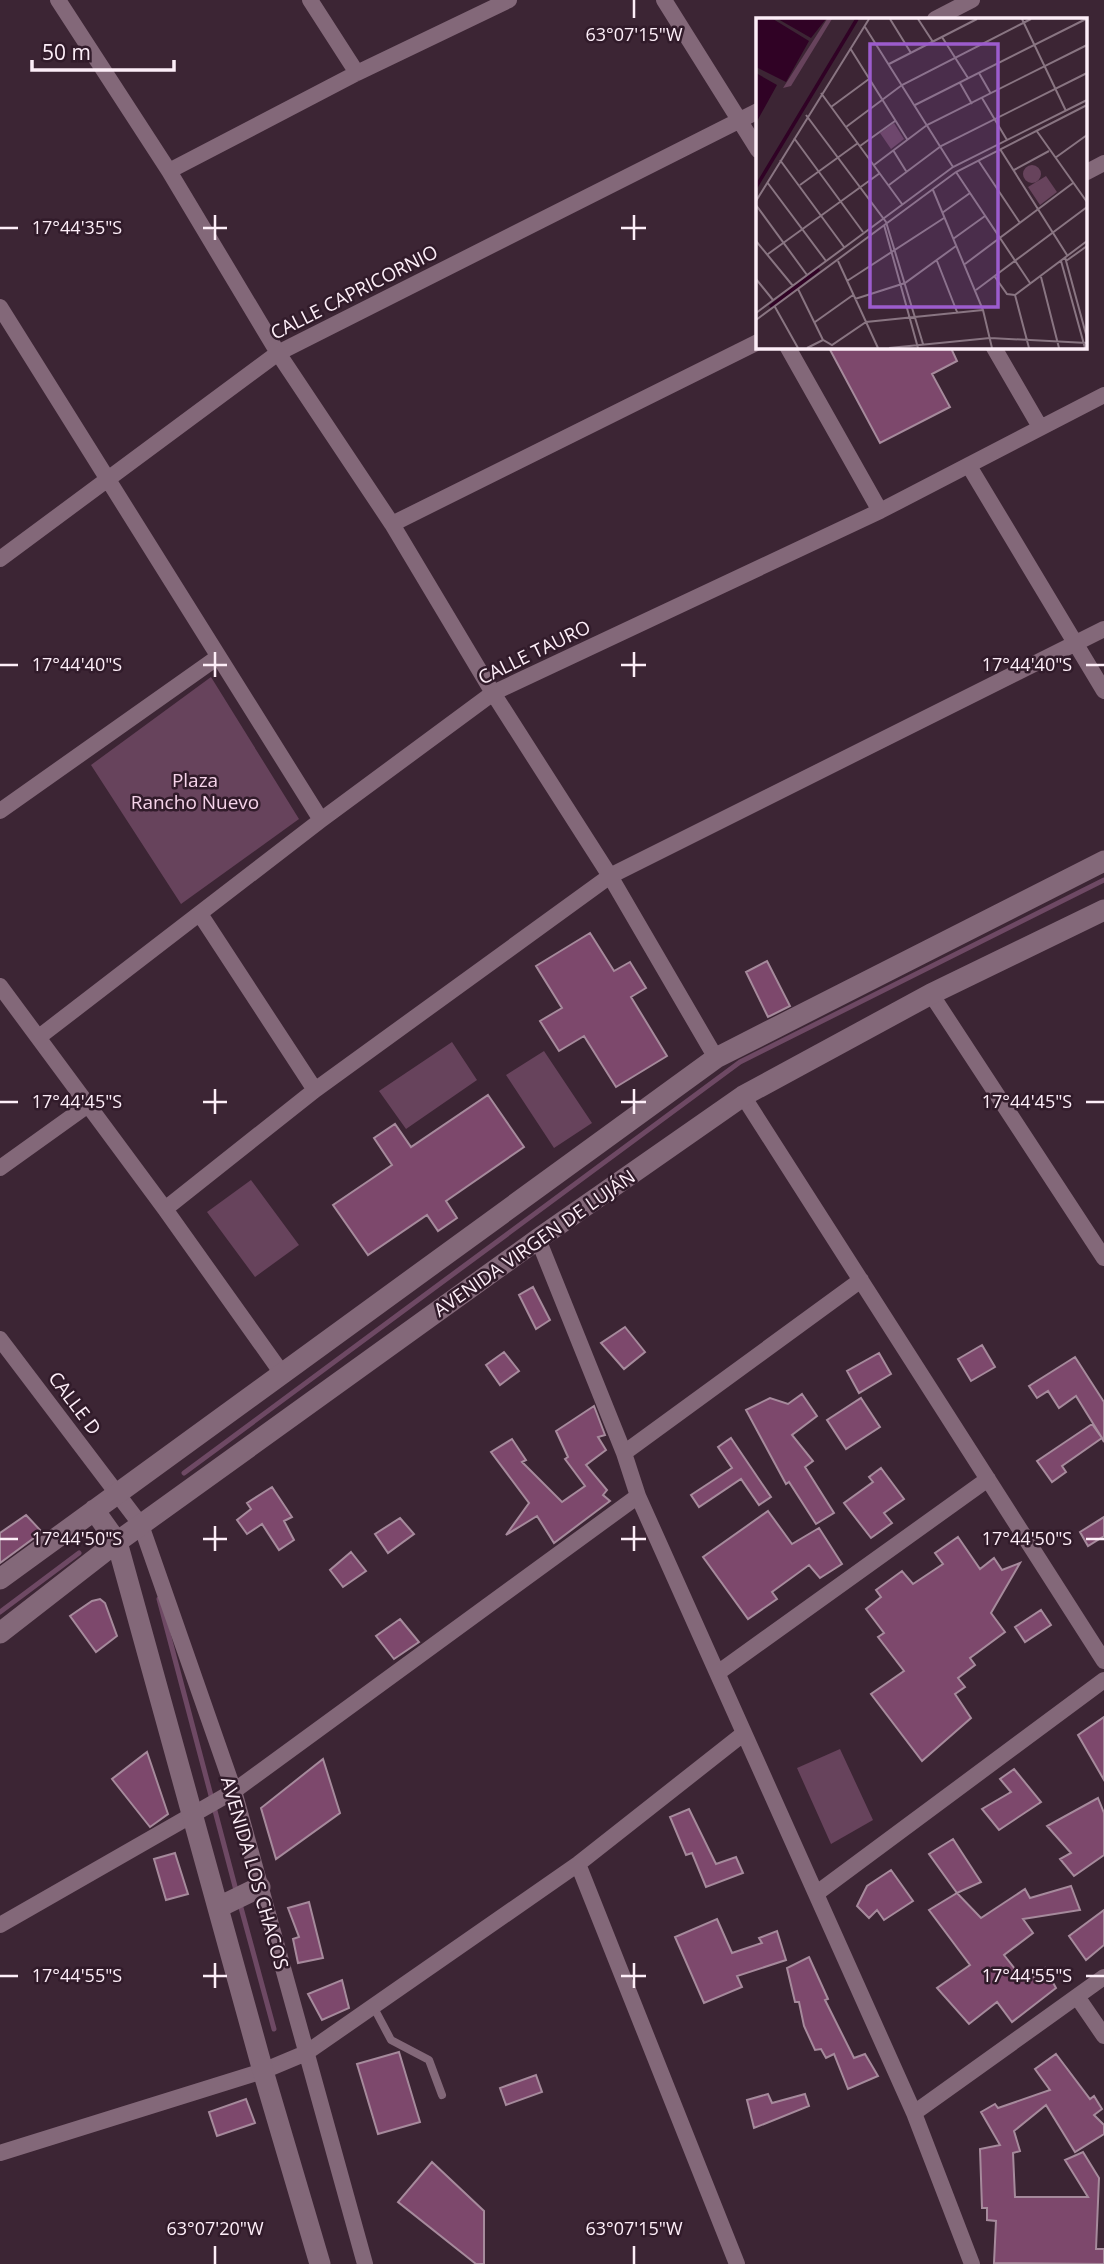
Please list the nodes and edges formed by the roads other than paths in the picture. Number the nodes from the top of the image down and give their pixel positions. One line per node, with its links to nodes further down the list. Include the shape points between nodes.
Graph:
1 (58, 0): 12 (street)
2 (310, 0): 7 (street)
3 (509, 0): 7 (street)
4 (664, 0): 9 (street)
5 (972, 0): 6 (street)
6 (936, 18)
7 (357, 73): 12 (street)
8 (756, 112): 9 (street, CALLE CAPRICORNIO)
9 (739, 120): 10 (street); 18 (street, CALLE CAPRICORNIO)
10 (756, 147)
11 (1104, 163): 13 (street)
12 (169, 170): 18 (street)
13 (1086, 172)
14 (0, 307): 22 (street)
15 (756, 343): 24 (street)
16 (788, 348): 23 (street)
17 (994, 348): 20 (street)
18 (278, 353): 22 (street, CALLE CAPRICORNIO); 24 (street)
19 (1104, 395): 20 (street, CALLE TAURO)
20 (1040, 427): 21 (street, CALLE TAURO)
21 (969, 466): 23 (street, CALLE TAURO); 27 (street)
22 (110, 479): 25 (street, CALLE CAPRICORNIO); 28 (street)
23 (880, 511): 30 (street, CALLE TAURO)
24 (391, 524): 30 (street)
25 (0, 559)
26 (1104, 629): 27 (street)
27 (1076, 643): 29 (street); 34 (street)
28 (218, 657): 31 (street); 32 (street)
29 (1104, 691)
30 (493, 694): 32 (street, CALLE TAURO); 34 (street)
31 (0, 811)
32 (321, 820): 36 (street, CALLE TAURO)
33 (1104, 861): 40 (main road)
34 (610, 876): 40 (street); 41 (street)
35 (1104, 910): 38 (main road, AVENIDA VIRGEN DE LUJÁN)
36 (200, 914): 39 (street, CALLE TAURO); 41 (street)
37 (0, 986): 39 (street)
38 (931, 994): 42 (main road, AVENIDA VIRGEN DE LUJÁN); 47 (street)
39 (38, 1037): 43 (street)
40 (716, 1058): 50 (main road)
41 (315, 1090): 45 (street)
42 (743, 1096): 46 (main road, AVENIDA VIRGEN DE LUJÁN); 48 (street)
43 (88, 1105): 44 (street); 45 (street)
44 (0, 1168)
45 (165, 1209): 50 (street)
46 (538, 1239): 51 (street); 56 (main road, AVENIDA VIRGEN DE LUJÁN)
47 (1104, 1258)
48 (861, 1280): 51 (street); 52 (street)
49 (0, 1339): 53 (street, CALLE D)
50 (281, 1372): 53 (main road)
51 (624, 1453): 54 (street)
52 (988, 1479): 60 (street); 61 (street)
53 (117, 1494): 55 (main road); 56 (street, AVENIDA LOS CHACOS)
54 (638, 1496): 61 (street); 64 (street)
55 (94, 1510): 57 (main road); 58 (main road)
56 (141, 1525): 57 (main road, AVENIDA VIRGEN DE LUJÁN); 64 (street, AVENIDA LOS CHACOS)
57 (117, 1542): 59 (main road, AVENIDA VIRGEN DE LUJÁN); 65 (main road)
58 (0, 1579)
59 (0, 1633)
60 (1104, 1661)
61 (719, 1672): 63 (street)
62 (1104, 1680): 68 (street)
63 (743, 1734): 66 (street); 68 (street)
64 (229, 1793): 65 (street); 67 (street, AVENIDA LOS CHACOS)
65 (197, 1810): 69 (main road); 70 (street)
66 (578, 1864): 73 (street); 82 (street)
67 (255, 1890): 69 (main road); 75 (street, AVENIDA LOS CHACOS)
68 (817, 1893): 78 (street)
69 (224, 1904): 76 (main road)
70 (0, 1925)
71 (1104, 1977): 72 (street)
72 (1078, 1998): 74 (street); 78 (street)
73 (373, 2006): 75 (street); 77 (lane, via 391,2040 429,2060)
74 (1104, 2036)
75 (306, 2053): 76 (street); 81 (street, AVENIDA LOS CHACOS)
76 (263, 2071): 79 (street); 80 (main road)
77 (442, 2095)
78 (914, 2113): 83 (street)
79 (0, 2153)
80 (320, 2264)
81 (365, 2264)
82 (737, 2264)
83 (972, 2264)

